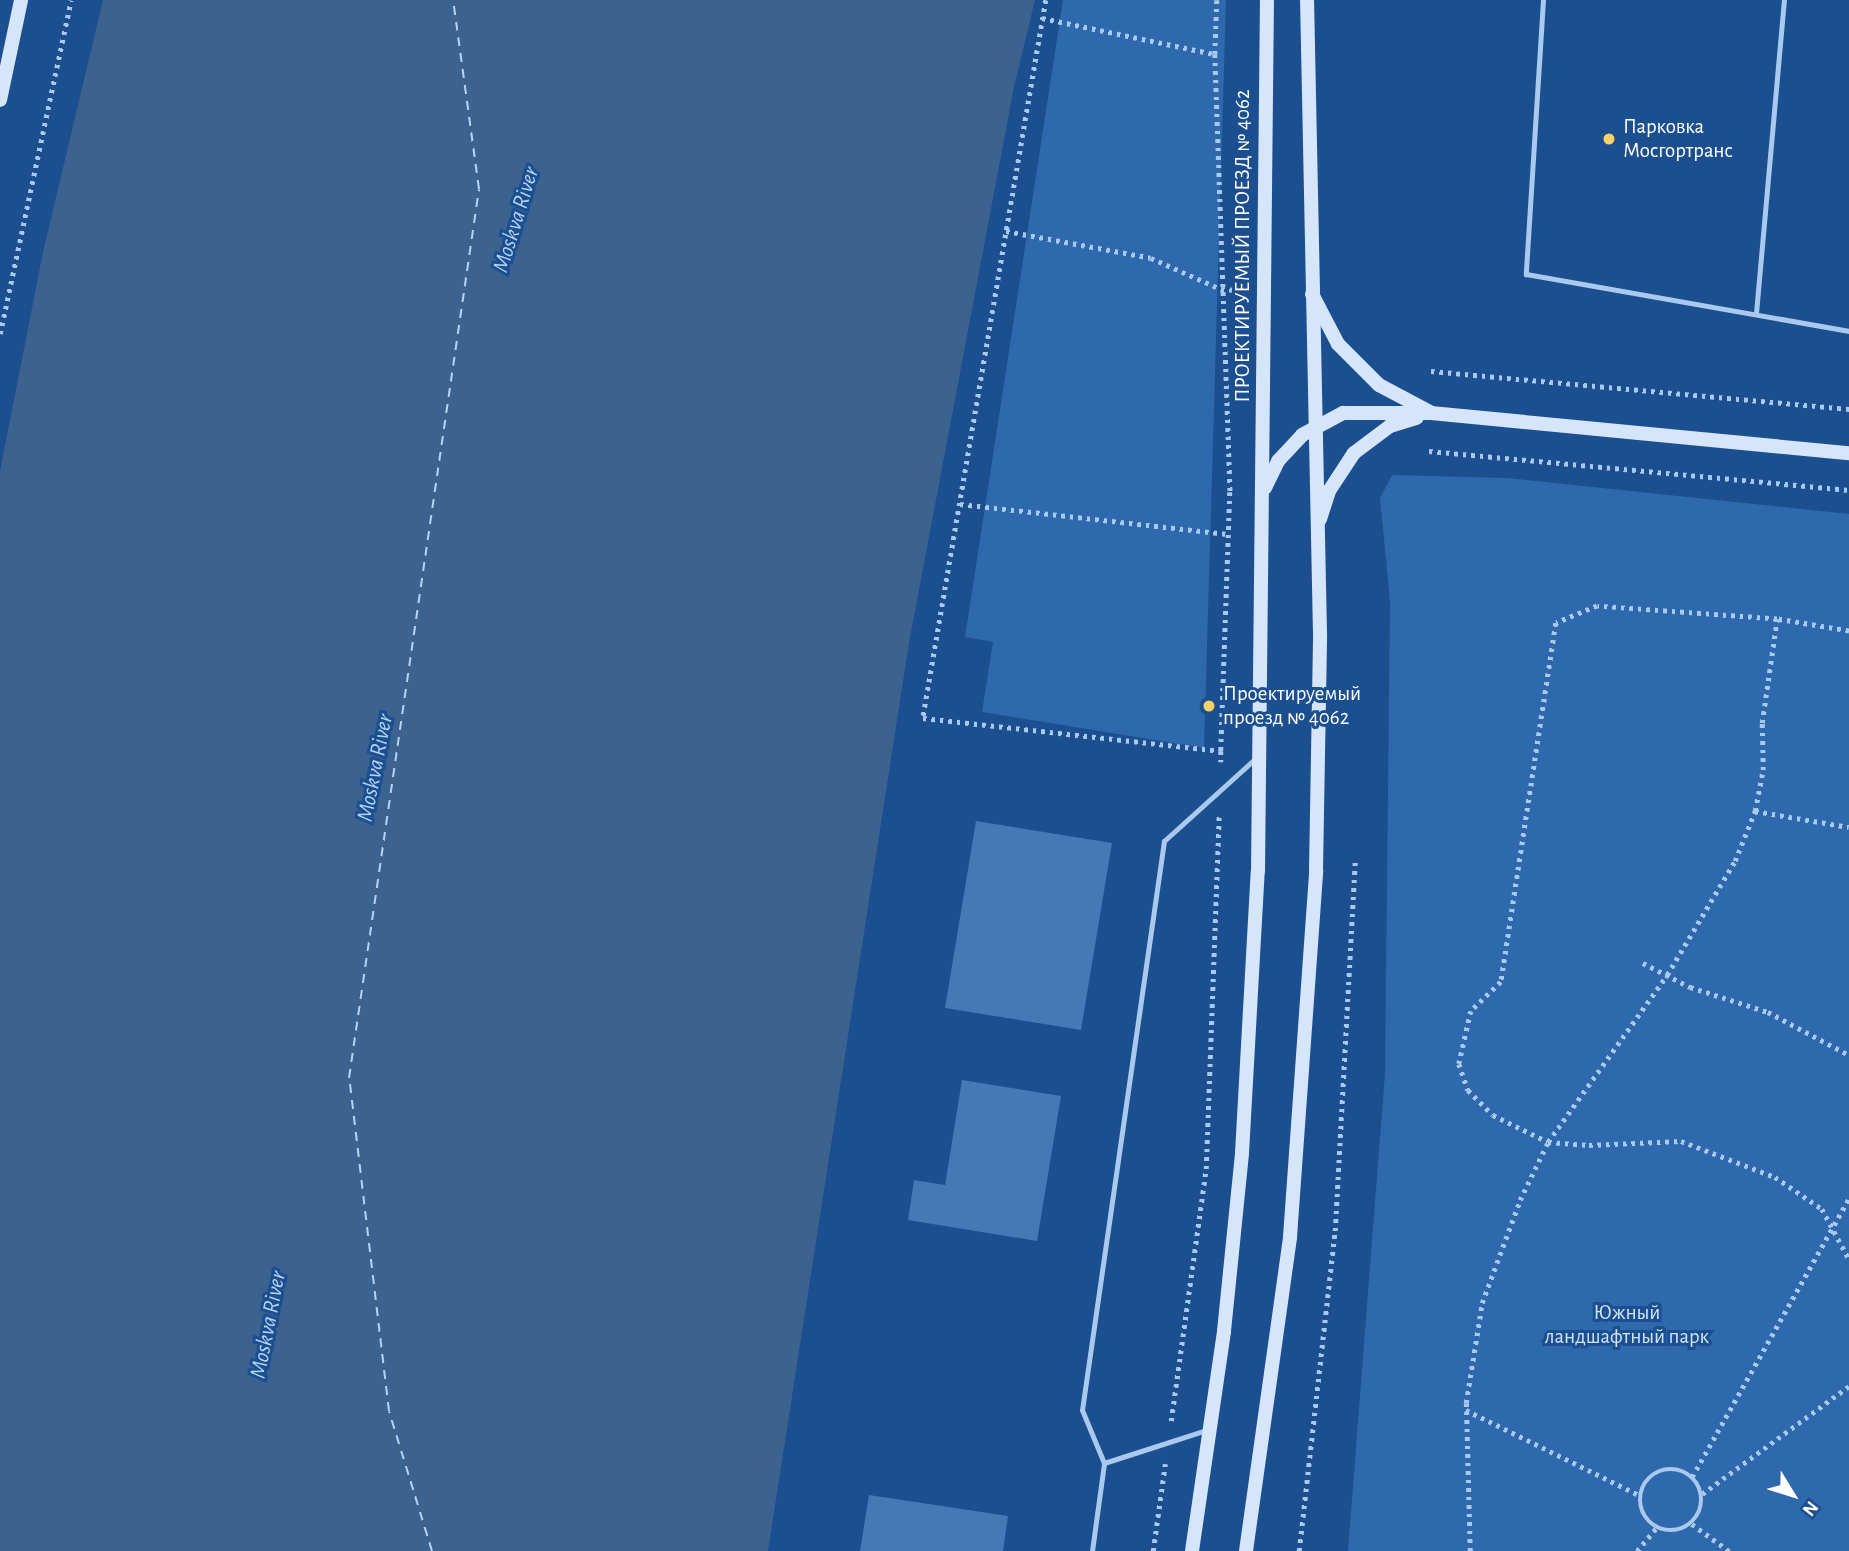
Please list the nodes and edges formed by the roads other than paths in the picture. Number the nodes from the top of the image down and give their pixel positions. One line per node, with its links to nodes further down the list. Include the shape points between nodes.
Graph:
1 (21, 0): 6 (main road)
2 (1267, 0): 13 (main road, ПРОЕКТИРУЕМЫЙ ПРОЕЗД № 4062)
3 (1307, 0): 7 (main road)
4 (1543, 0): 8 (lane, via 1526,274)
5 (1784, 0): 8 (lane)
6 (0, 100)
7 (1310, 292): 10 (main road, via 1346,352 1379,385); 11 (main road)
8 (1756, 313): 9 (lane)
9 (1849, 331)
10 (1432, 413): 11 (main road, via 1343,413); 12 (main road); 14 (main road, via 1390,426 1354,453 1329,491)
11 (1313, 427): 13 (main road, via 1278,461); 14 (main road)
12 (1849, 453)
13 (1263, 492): 15 (main road, ПРОЕКТИРУЕМЫЙ ПРОЕЗД № 4062)
14 (1318, 524): 20 (main road, via 1316,870 1298,1160)
15 (1262, 752): 16 (main road, ПРОЕКТИРУЕМЫЙ ПРОЕЗД № 4062, via 1242,1153); 17 (lane, via 1164,841 1082,1410)
16 (1209, 1429): 17 (lane); 19 (main road, ПРОЕКТИРУЕМЫЙ ПРОЕЗД № 4062)
17 (1104, 1463): 18 (lane)
18 (1092, 1551)
19 (1192, 1551)
20 (1246, 1551)

